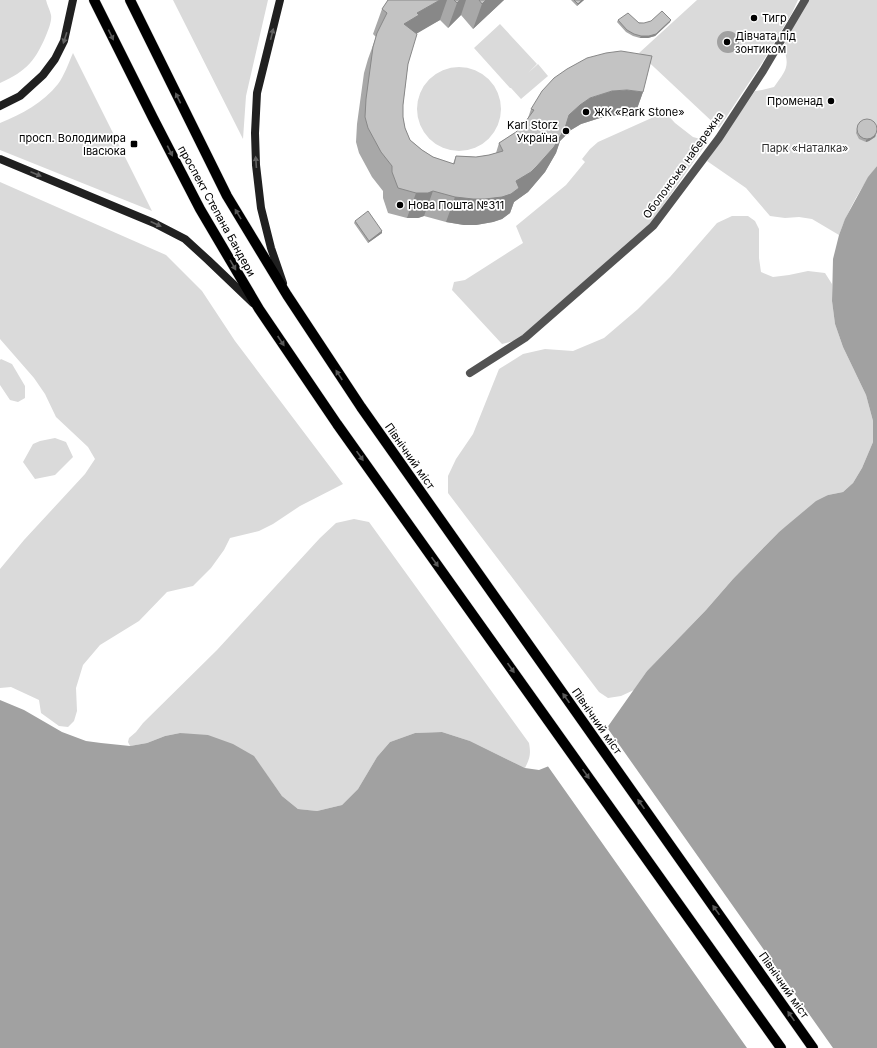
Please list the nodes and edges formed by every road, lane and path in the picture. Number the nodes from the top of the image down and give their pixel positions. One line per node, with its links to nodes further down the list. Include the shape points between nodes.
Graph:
1 (73, 0): 6 (main road, one-way to 6, via 64,41 55,59 43,75 20,96)
2 (94, 0): 9 (main road, проспект Степана Бандери, one-way to 9, via 200,209)
3 (130, 0): 8 (main road, проспект Степана Бандери, one-way to 3, via 227,196)
4 (280, 0): 8 (main road, one-way to 4, via 261,208 255,133 257,93)
5 (805, 0): 10 (street, Оболонська набережна, via 719,138 654,226 525,338)
6 (0, 106)
7 (0, 159): 9 (main road, one-way to 9, via 154,223 184,239)
8 (287, 295): 11 (main road, проспект Степана Бандери, one-way to 8)
9 (259, 309): 12 (main road, проспект Степана Бандери, one-way to 12, via 337,424)
10 (470, 372)
11 (361, 407): 13 (main road, Північний міст, one-way to 11)
12 (781, 1048)
13 (813, 1048)

